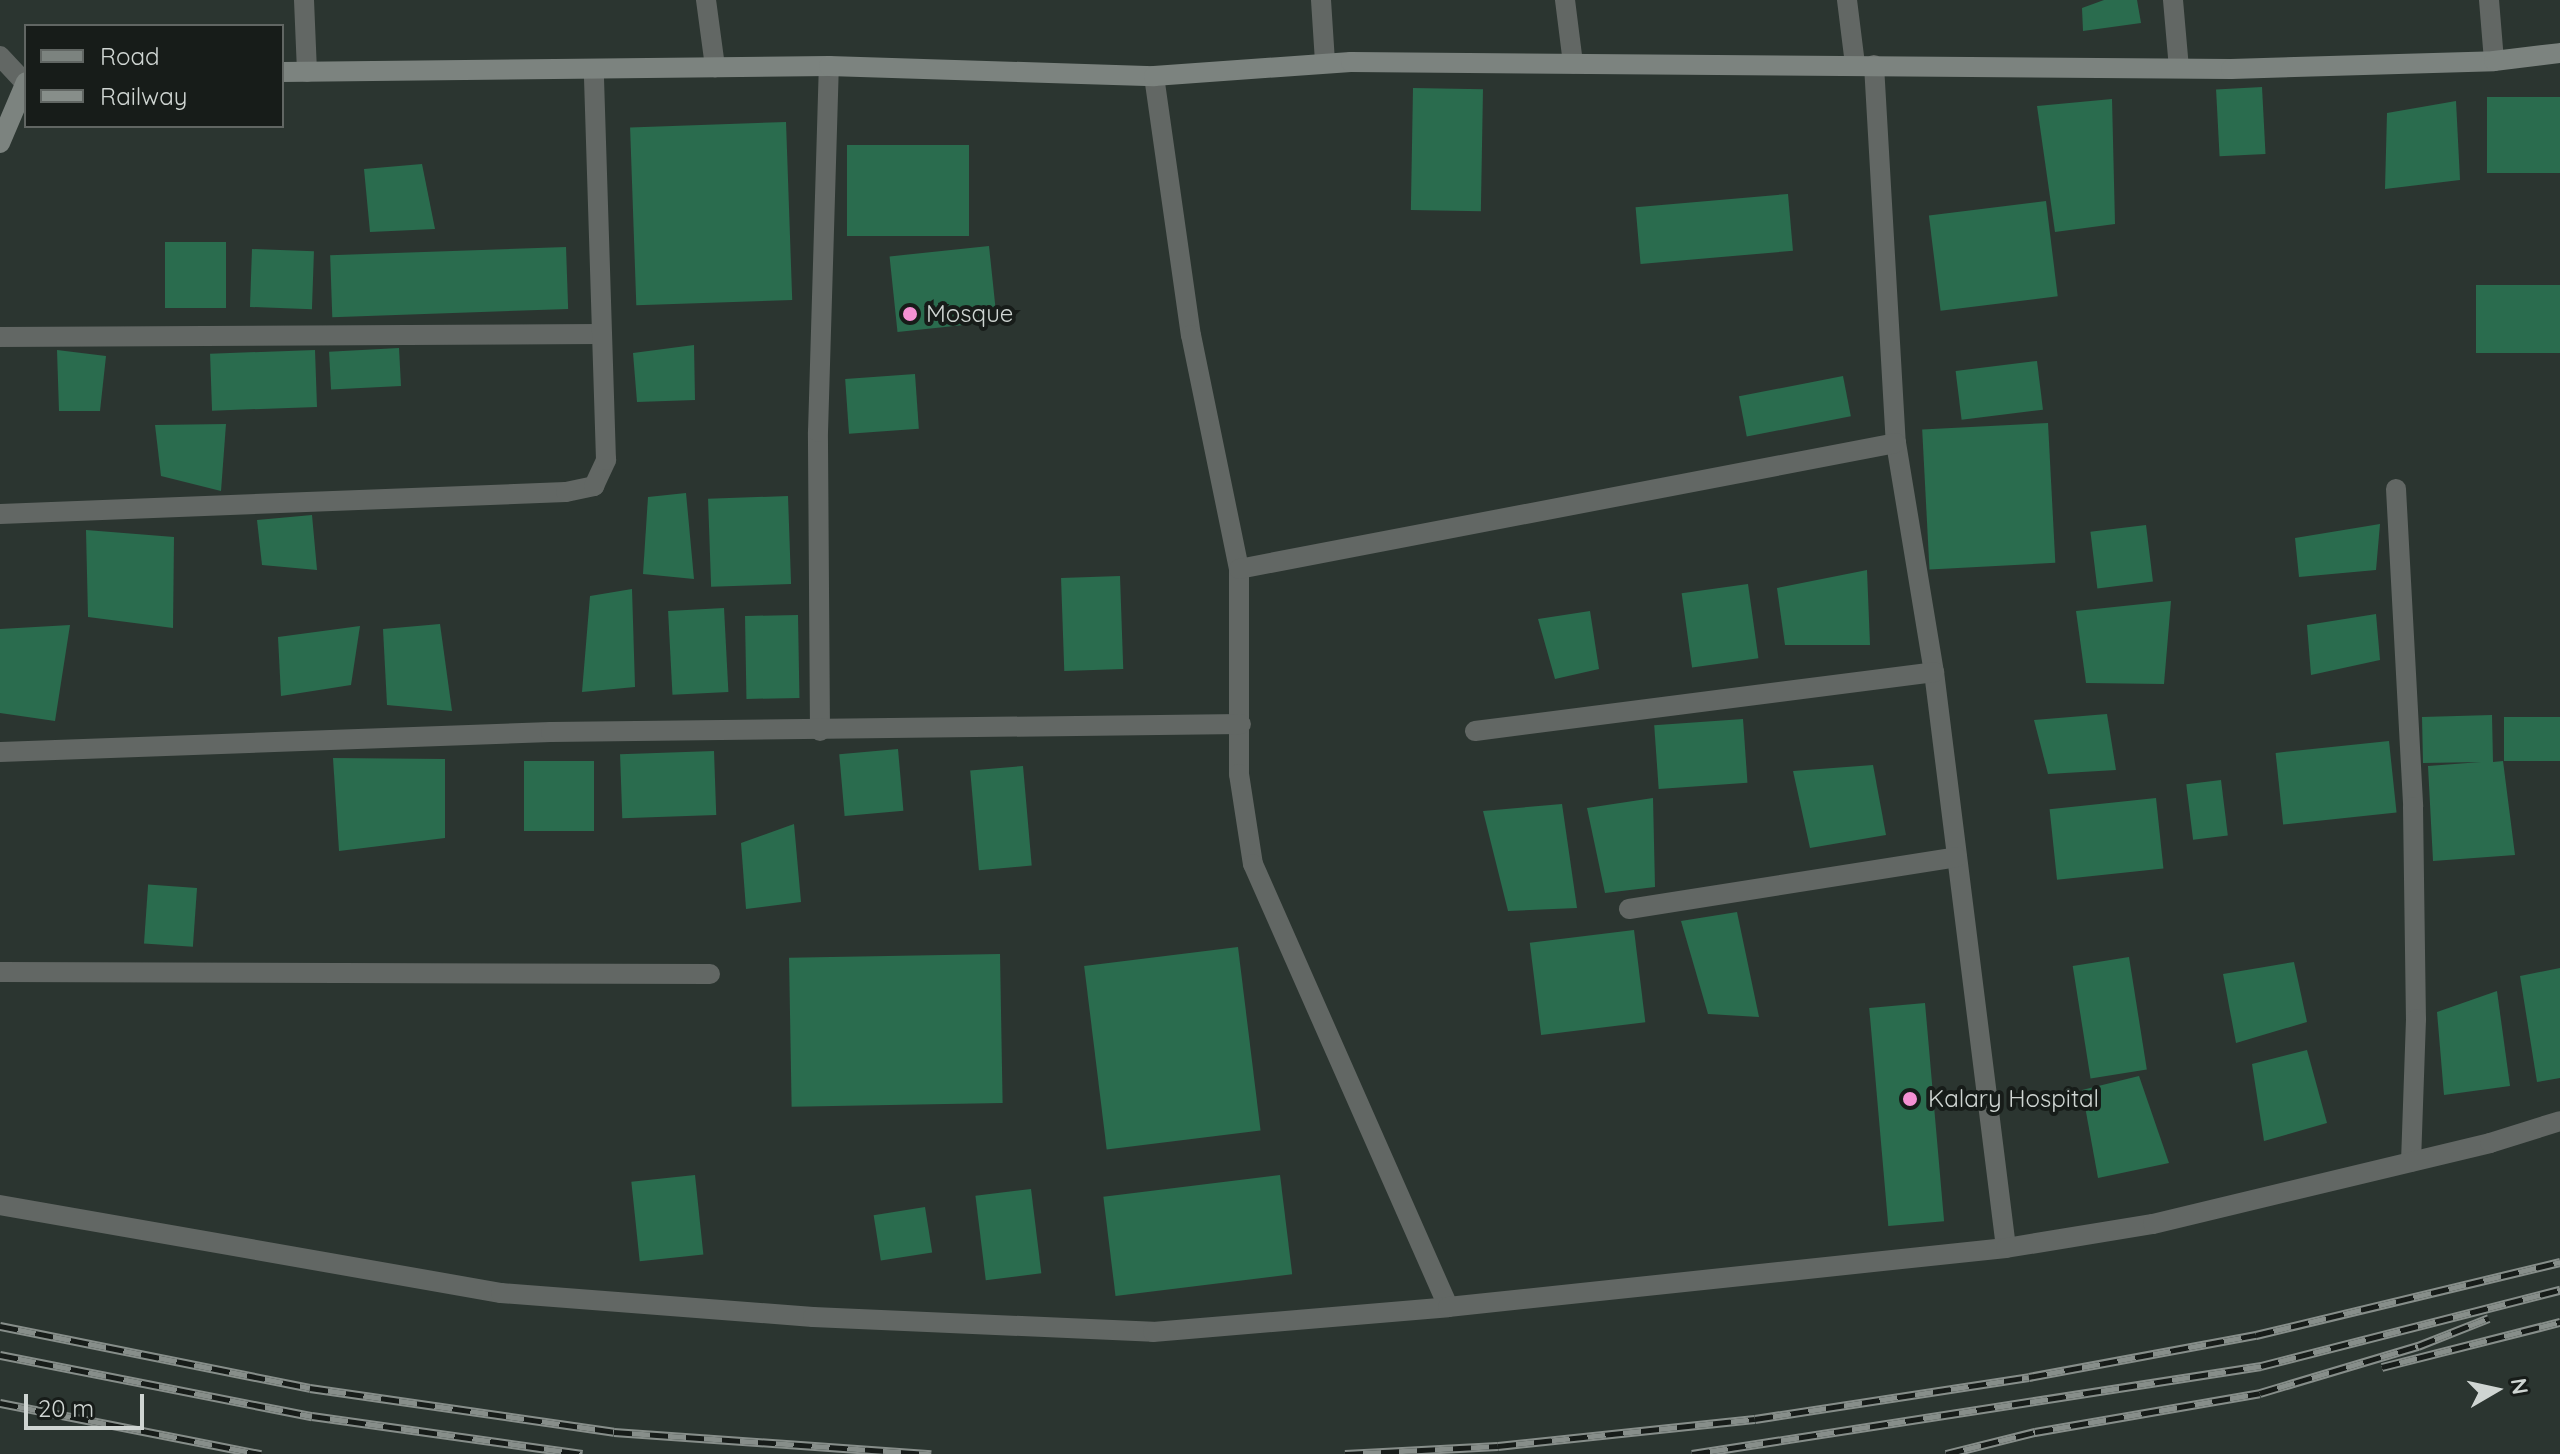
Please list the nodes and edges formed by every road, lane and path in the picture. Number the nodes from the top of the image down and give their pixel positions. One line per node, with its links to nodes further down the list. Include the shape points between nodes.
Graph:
1 (304, 0): 19 (street)
2 (706, 0): 15 (street)
3 (1321, 0): 11 (street)
4 (1565, 0): 12 (street)
5 (1847, 0): 13 (street)
6 (2173, 0): 16 (street)
7 (2489, 0): 10 (street)
8 (2560, 53): 10 (main road)
9 (0, 56): 21 (street)
10 (2494, 61): 16 (main road)
11 (1325, 62): 12 (main road); 20 (main road)
12 (1573, 63): 13 (main road)
13 (1865, 64): 16 (main road); 26 (street)
14 (829, 66): 15 (main road); 20 (main road); 32 (street, via 818,416)
15 (715, 67): 17 (main road)
16 (2179, 68)
17 (594, 70): 19 (main road); 24 (street)
18 (284, 72): 19 (main road)
19 (307, 72)
20 (1154, 76): 29 (street, via 1191,335)
21 (24, 81)
22 (24, 84): 23 (main road)
23 (0, 143)
24 (599, 334): 25 (street); 28 (street, via 606,460 594,486 584,490)
25 (0, 337)
26 (1896, 443): 29 (street); 30 (street)
27 (2396, 489): 40 (street, via 2413,807 2416,1019)
28 (0, 514)
29 (1239, 569): 31 (street)
30 (1934, 672): 33 (street); 35 (street)
31 (1241, 724): 32 (street); 43 (street, via 1239,774 1253,864)
32 (820, 731): 34 (street, via 551,732)
33 (1475, 731)
34 (0, 752)
35 (1957, 857): 36 (street); 42 (street)
36 (1629, 909)
37 (0, 972): 38 (street)
38 (710, 974)
39 (2560, 1121): 40 (street)
40 (2411, 1162): 42 (street, via 2153,1224)
41 (0, 1205): 43 (street, via 501,1293 813,1317 1153,1332)
42 (2006, 1248): 43 (street)
43 (1448, 1307)

